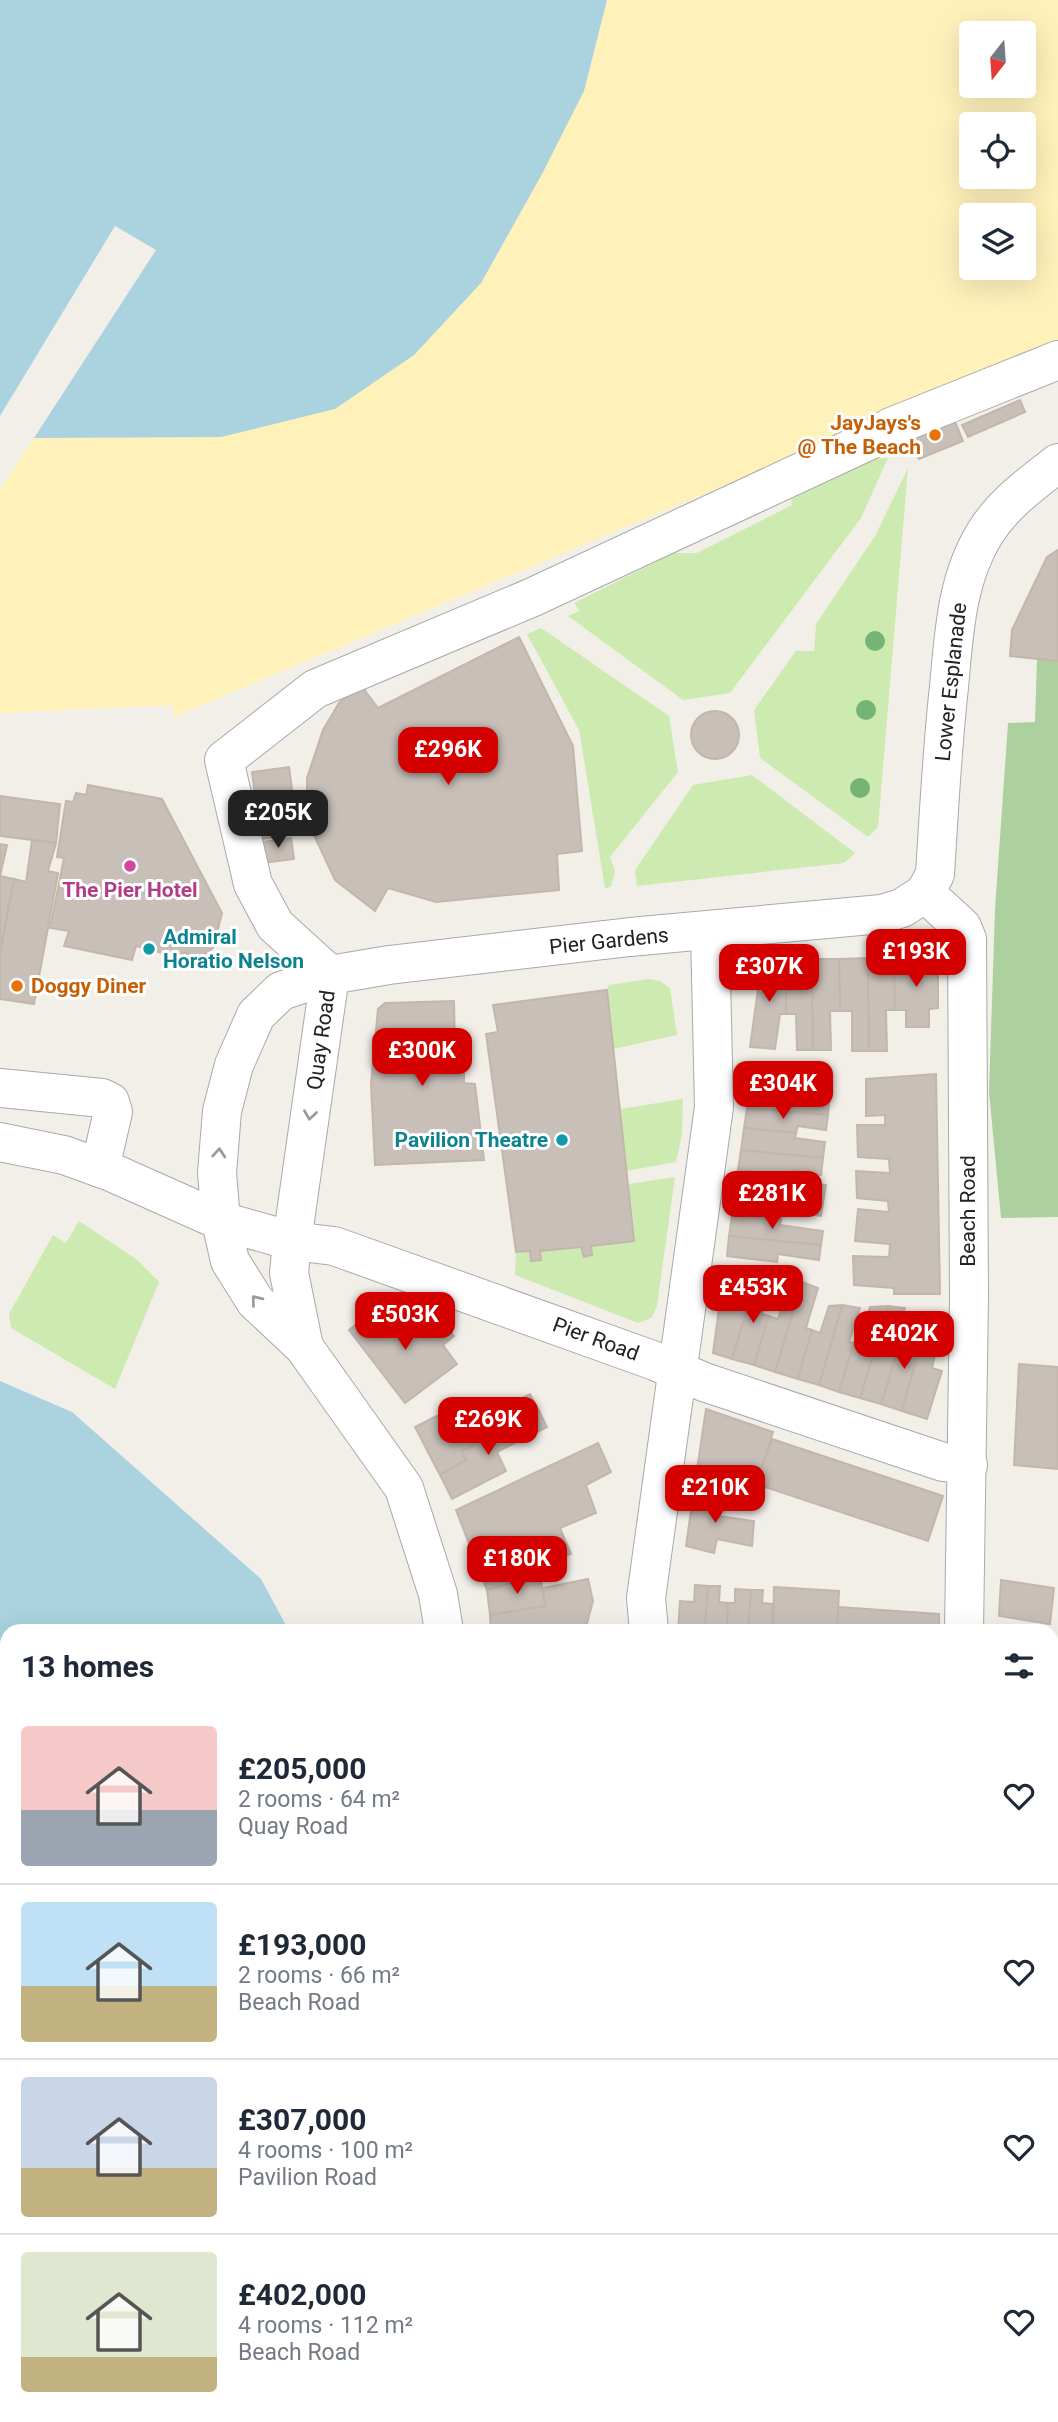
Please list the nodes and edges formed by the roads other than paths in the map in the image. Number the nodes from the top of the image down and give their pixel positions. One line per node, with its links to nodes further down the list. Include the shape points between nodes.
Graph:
1 (1058, 360): 5 (street, via 891,427 533,597 315,689 224,760 253,884 275,925)
2 (1058, 463): 3 (street, Lower Esplanade, via 999,513 964,580 957,603 948,691 934,874)
3 (925, 893): 4 (street, Pier Gardens, via 882,914); 13 (street, Beach Road, via 962,927 967,939)
4 (710, 932): 5 (street, Pier Gardens, via 630,937); 12 (street, via 714,1107)
5 (330, 975): 9 (street, Quay Road, one-way to 5, via 222,1111 234,1065 256,1015 281,991); 10 (street, Quay Road, one-way to 10)
6 (0, 1088): 8 (street, via 110,1102 113,1112)
7 (0, 1142): 8 (street, Pier Road, via 64,1155)
8 (100, 1168): 9 (street, Pier Road)
9 (221, 1221): 10 (street, Pier Road); 11 (street, Quay Road, one-way to 9, via 255,1301 230,1261)
10 (292, 1241): 11 (street, Quay Road, via 289,1272); 12 (street, Pier Road, via 334,1246)
11 (304, 1347): 15 (street, Quay Road, via 404,1488 438,1594)
12 (677, 1370): 13 (street, Pier Road, via 943,1462); 14 (street)
13 (968, 1465): 16 (street, Beach Road)
14 (643, 1620)
15 (443, 1624)
16 (964, 1624)

